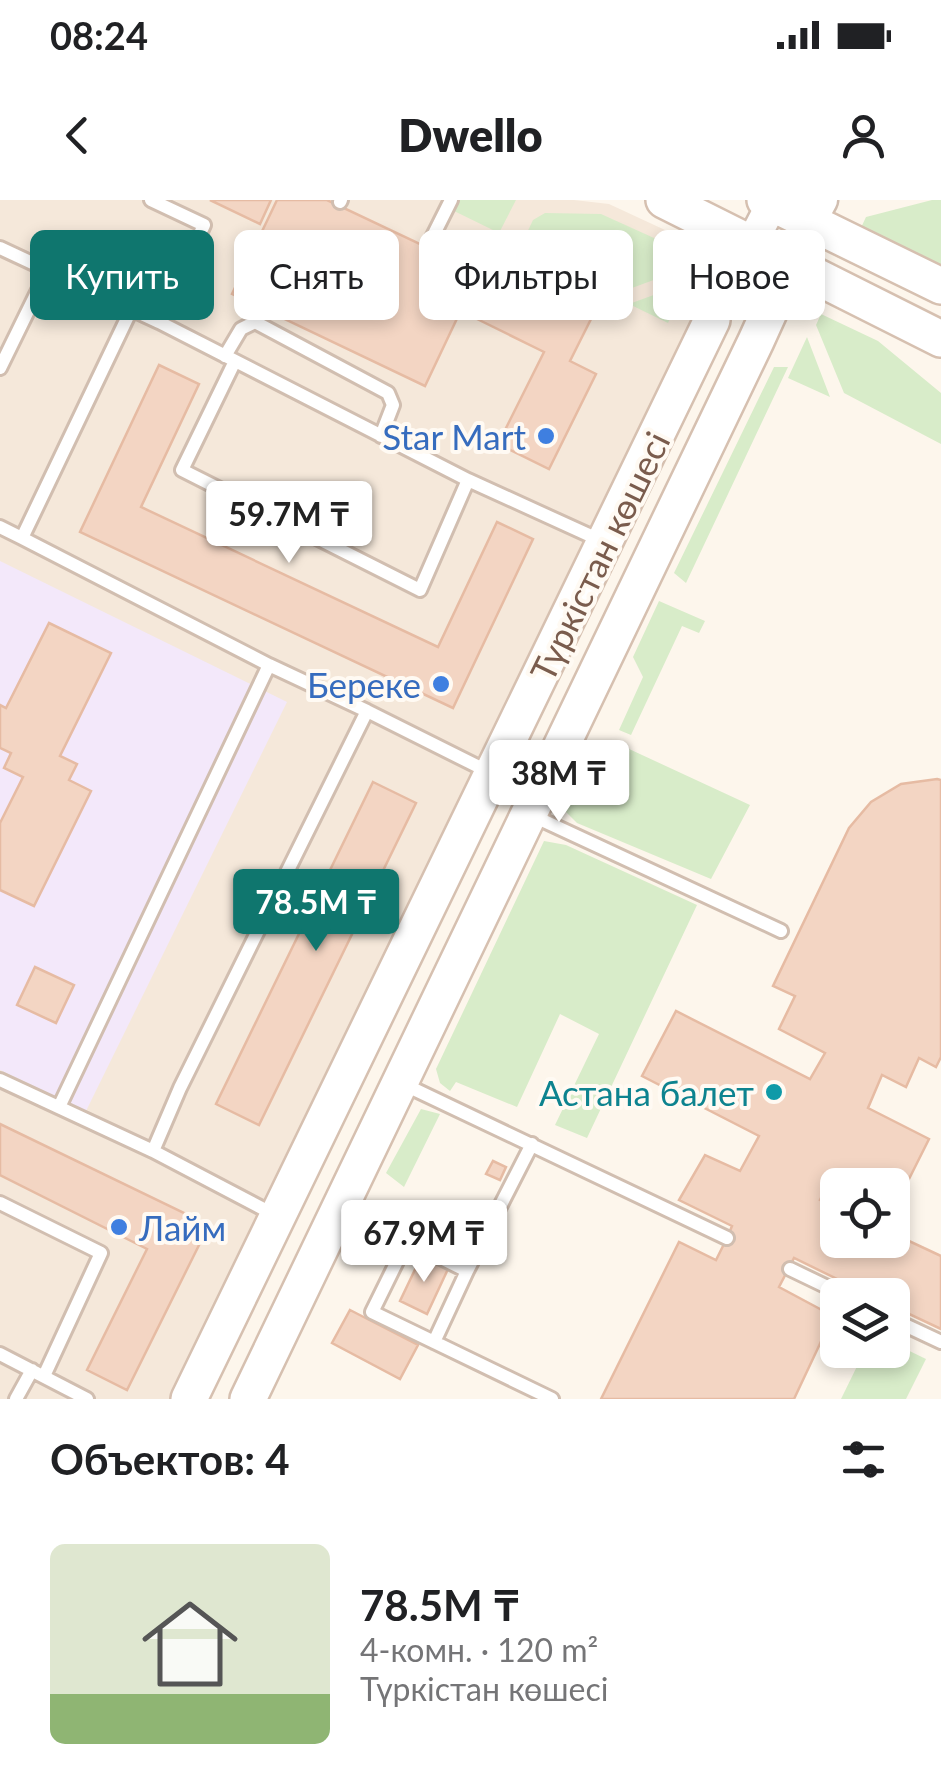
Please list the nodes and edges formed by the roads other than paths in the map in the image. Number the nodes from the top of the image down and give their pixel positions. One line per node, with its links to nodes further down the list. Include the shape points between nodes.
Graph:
1 (151, 200): 18 (lane, via 204,225)
2 (451, 200): 6 (lane)
3 (664, 200): 7 (main road)
4 (770, 201): 5 (main road); 8 (street, Түркістан көшесі)
5 (816, 211): 12 (main road)
6 (436, 230)
7 (722, 230)
8 (757, 230)
9 (0, 248): 10 (lane)
10 (30, 263)
11 (825, 283): 19 (main road)
12 (941, 286)
13 (30, 307): 21 (lane)
14 (126, 320): 25 (lane)
15 (154, 320): 18 (lane)
16 (712, 320): 26 (main road, Түркістан көшесі)
17 (765, 320): 30 (main road, Түркістан көшесі)
18 (159, 322): 20 (lane)
19 (941, 339)
20 (230, 359): 22 (lane); 22 (lane, via 241,329 255,322 388,393 393,405); 23 (lane, via 182,470 420,590)
21 (0, 368)
22 (381, 436): 23 (lane)
23 (468, 480): 26 (lane)
24 (0, 527): 25 (lane)
25 (22, 538): 27 (lane)
26 (606, 542): 29 (main road, Түркістан көшесі)
27 (269, 665): 28 (lane); 38 (lane)
28 (367, 710): 29 (lane); 40 (lane)
29 (493, 774): 31 (main road, Түркістан көшесі)
30 (528, 814): 32 (main road, Түркістан көшесі); 34 (lane)
31 (463, 836): 32 (main road, via 462,861 473,872); 33 (main road, Түркістан көшесі)
32 (502, 870): 35 (main road, Түркістан көшесі)
33 (429, 905): 35 (main road, via 465,927); 42 (main road, Түркістан көшесі)
34 (781, 930)
35 (458, 959): 37 (main road, Түркістан көшесі)
36 (0, 1080): 38 (lane)
37 (399, 1082): 39 (lane); 55 (main road, Түркістан көшесі)
38 (59, 1107): 40 (lane)
39 (532, 1144): 43 (lane); 45 (lane)
40 (152, 1151): 42 (lane)
41 (0, 1204): 51 (lane, via 102,1253)
42 (277, 1216): 54 (main road, Түркістан көшесі)
43 (727, 1238)
44 (790, 1268): 46 (lane)
45 (467, 1272): 48 (lane); 48 (lane, via 407,1241 372,1312)
46 (820, 1283)
47 (910, 1327): 49 (lane)
48 (434, 1342): 56 (lane)
49 (941, 1342)
50 (0, 1354): 51 (lane)
51 (38, 1373): 52 (lane); 53 (lane)
52 (16, 1399)
53 (86, 1399)
54 (189, 1399)
55 (248, 1399)
56 (552, 1399)

